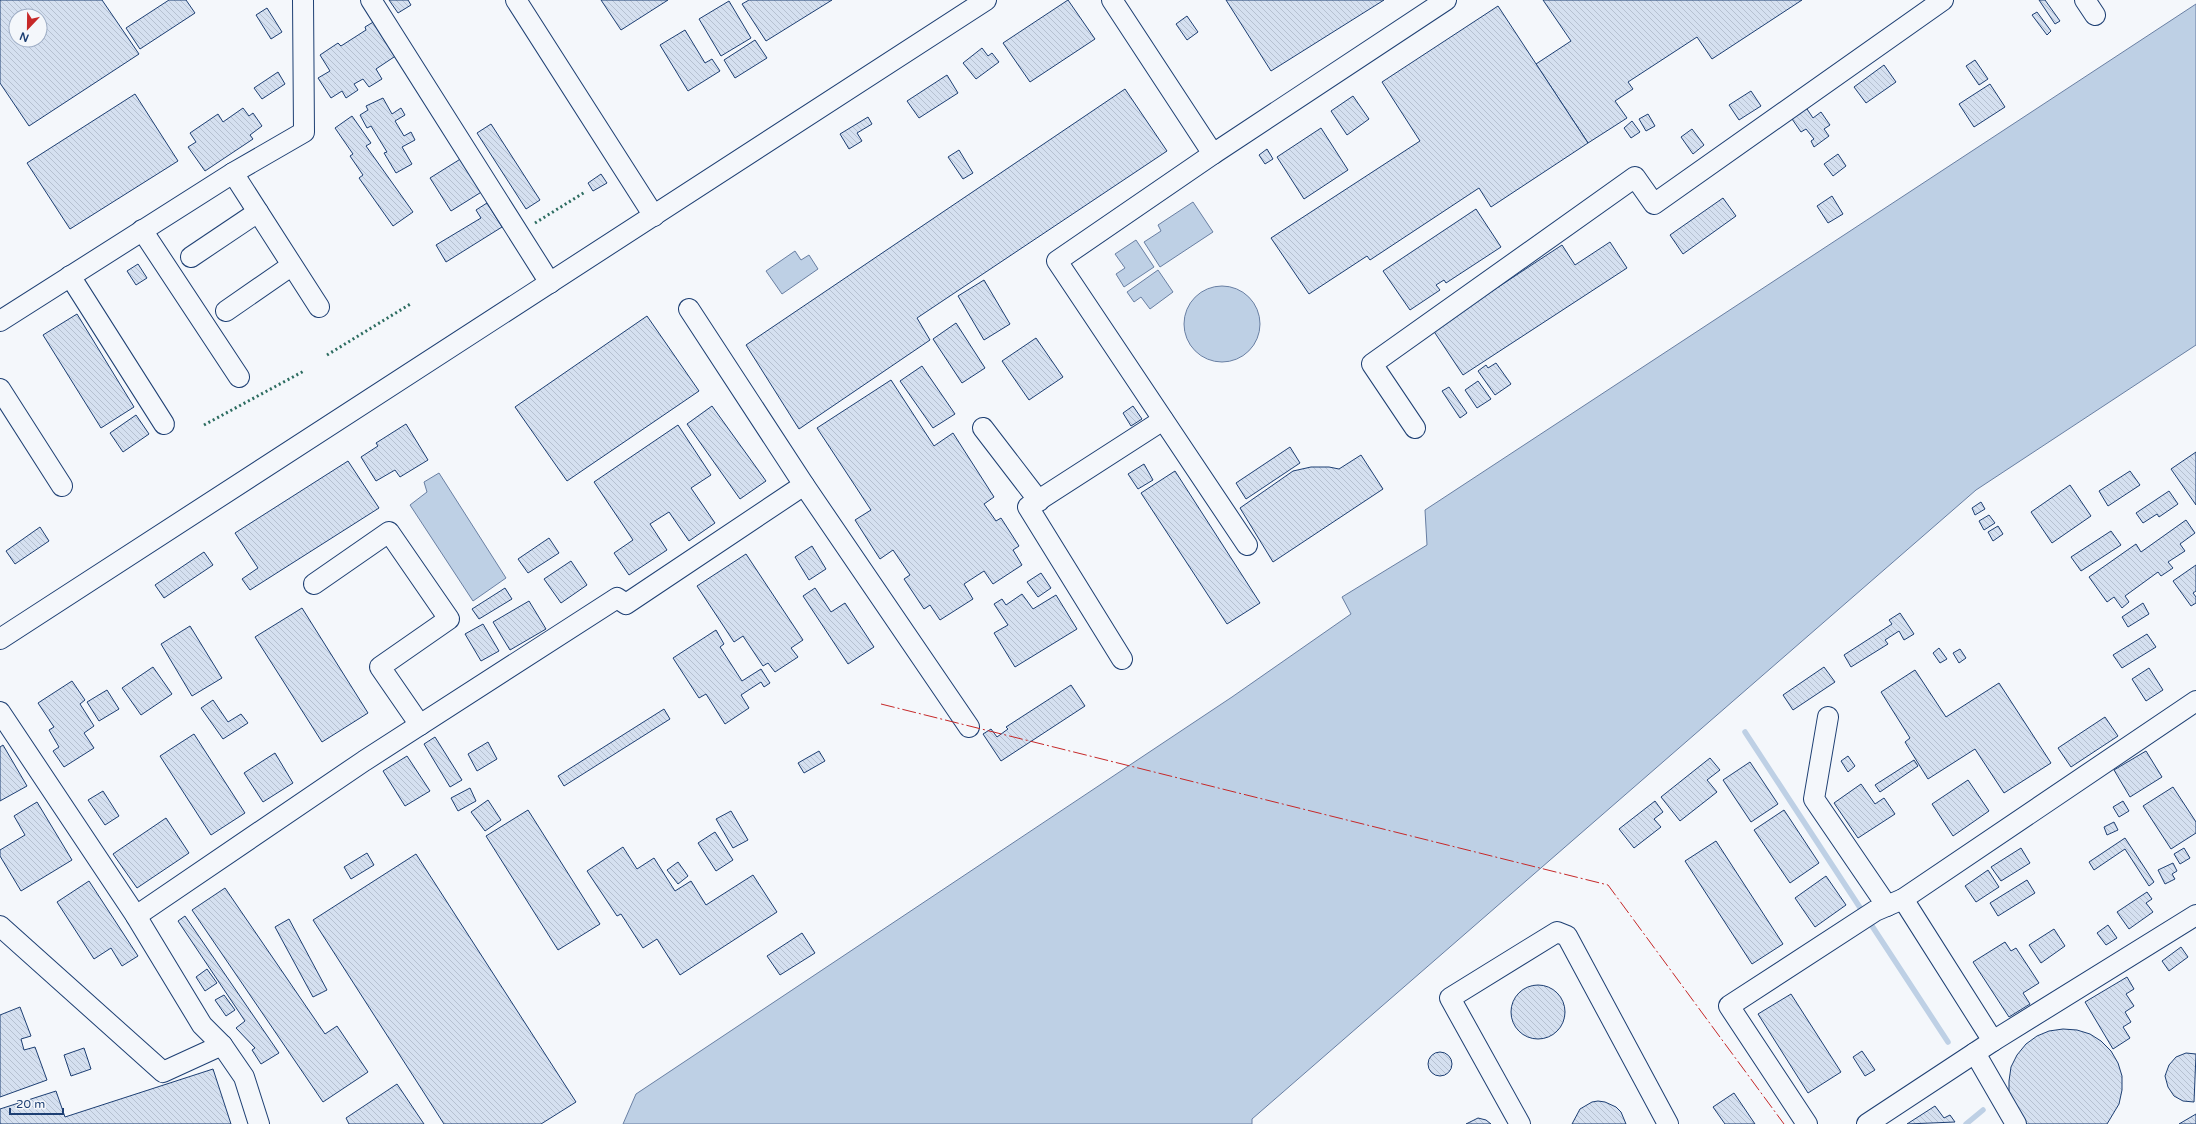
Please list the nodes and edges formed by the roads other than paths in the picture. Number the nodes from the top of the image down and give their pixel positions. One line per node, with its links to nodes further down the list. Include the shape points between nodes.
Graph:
1 (303, 0): 9 (lane, via 304,132)
2 (371, 0): 16 (lane)
3 (516, 0): 11 (lane)
4 (986, 0): 11 (lane)
5 (1112, 0): 8 (lane)
6 (1446, 0): 8 (lane)
7 (1943, 0): 26 (lane, via 1654,204 1635,177 1372,364)
8 (1212, 154): 23 (lane, via 1057,261)
9 (233, 173): 10 (lane); 12 (lane)
10 (258, 212): 13 (lane); 14 (lane)
11 (654, 216): 16 (lane)
12 (142, 230): 15 (lane); 21 (lane)
13 (191, 257)
14 (291, 266): 17 (lane); 19 (lane)
15 (70, 276): 20 (lane); 24 (lane)
16 (550, 283): 32 (lane)
17 (319, 307)
18 (689, 309): 27 (lane)
19 (226, 311)
20 (0, 321)
21 (239, 377)
22 (0, 389): 28 (lane)
23 (1163, 420): 29 (lane); 30 (lane)
24 (164, 424)
25 (983, 428): 29 (lane)
26 (1415, 428)
27 (804, 485): 37 (lane, via 626,604 617,598); 38 (lane)
28 (62, 486)
29 (1039, 500): 33 (lane, via 1028,507)
30 (1247, 545)
31 (314, 584): 37 (lane, via 389,532 449,619 380,667)
32 (0, 640)
33 (1122, 659)
34 (2196, 701): 39 (lane)
35 (0, 712): 41 (lane)
36 (1828, 717): 39 (lane, via 1814,799)
37 (420, 725): 41 (lane)
38 (969, 727)
39 (1888, 905): 43 (lane); 49 (lane, via 1729,1006)
40 (2196, 915): 43 (lane)
41 (136, 916): 44 (lane, via 202,1025)
42 (0, 926): 44 (lane, via 163,1072)
43 (1993, 1041): 45 (lane)
44 (222, 1045): 46 (lane, via 244,1077)
45 (1975, 1053): 50 (lane); 51 (lane)
46 (259, 1124)
47 (1520, 1124): 48 (lane, via 1450,998 1557,932 1567,936)
48 (1668, 1124)
49 (1807, 1124)
50 (1867, 1124)
51 (2016, 1124)

